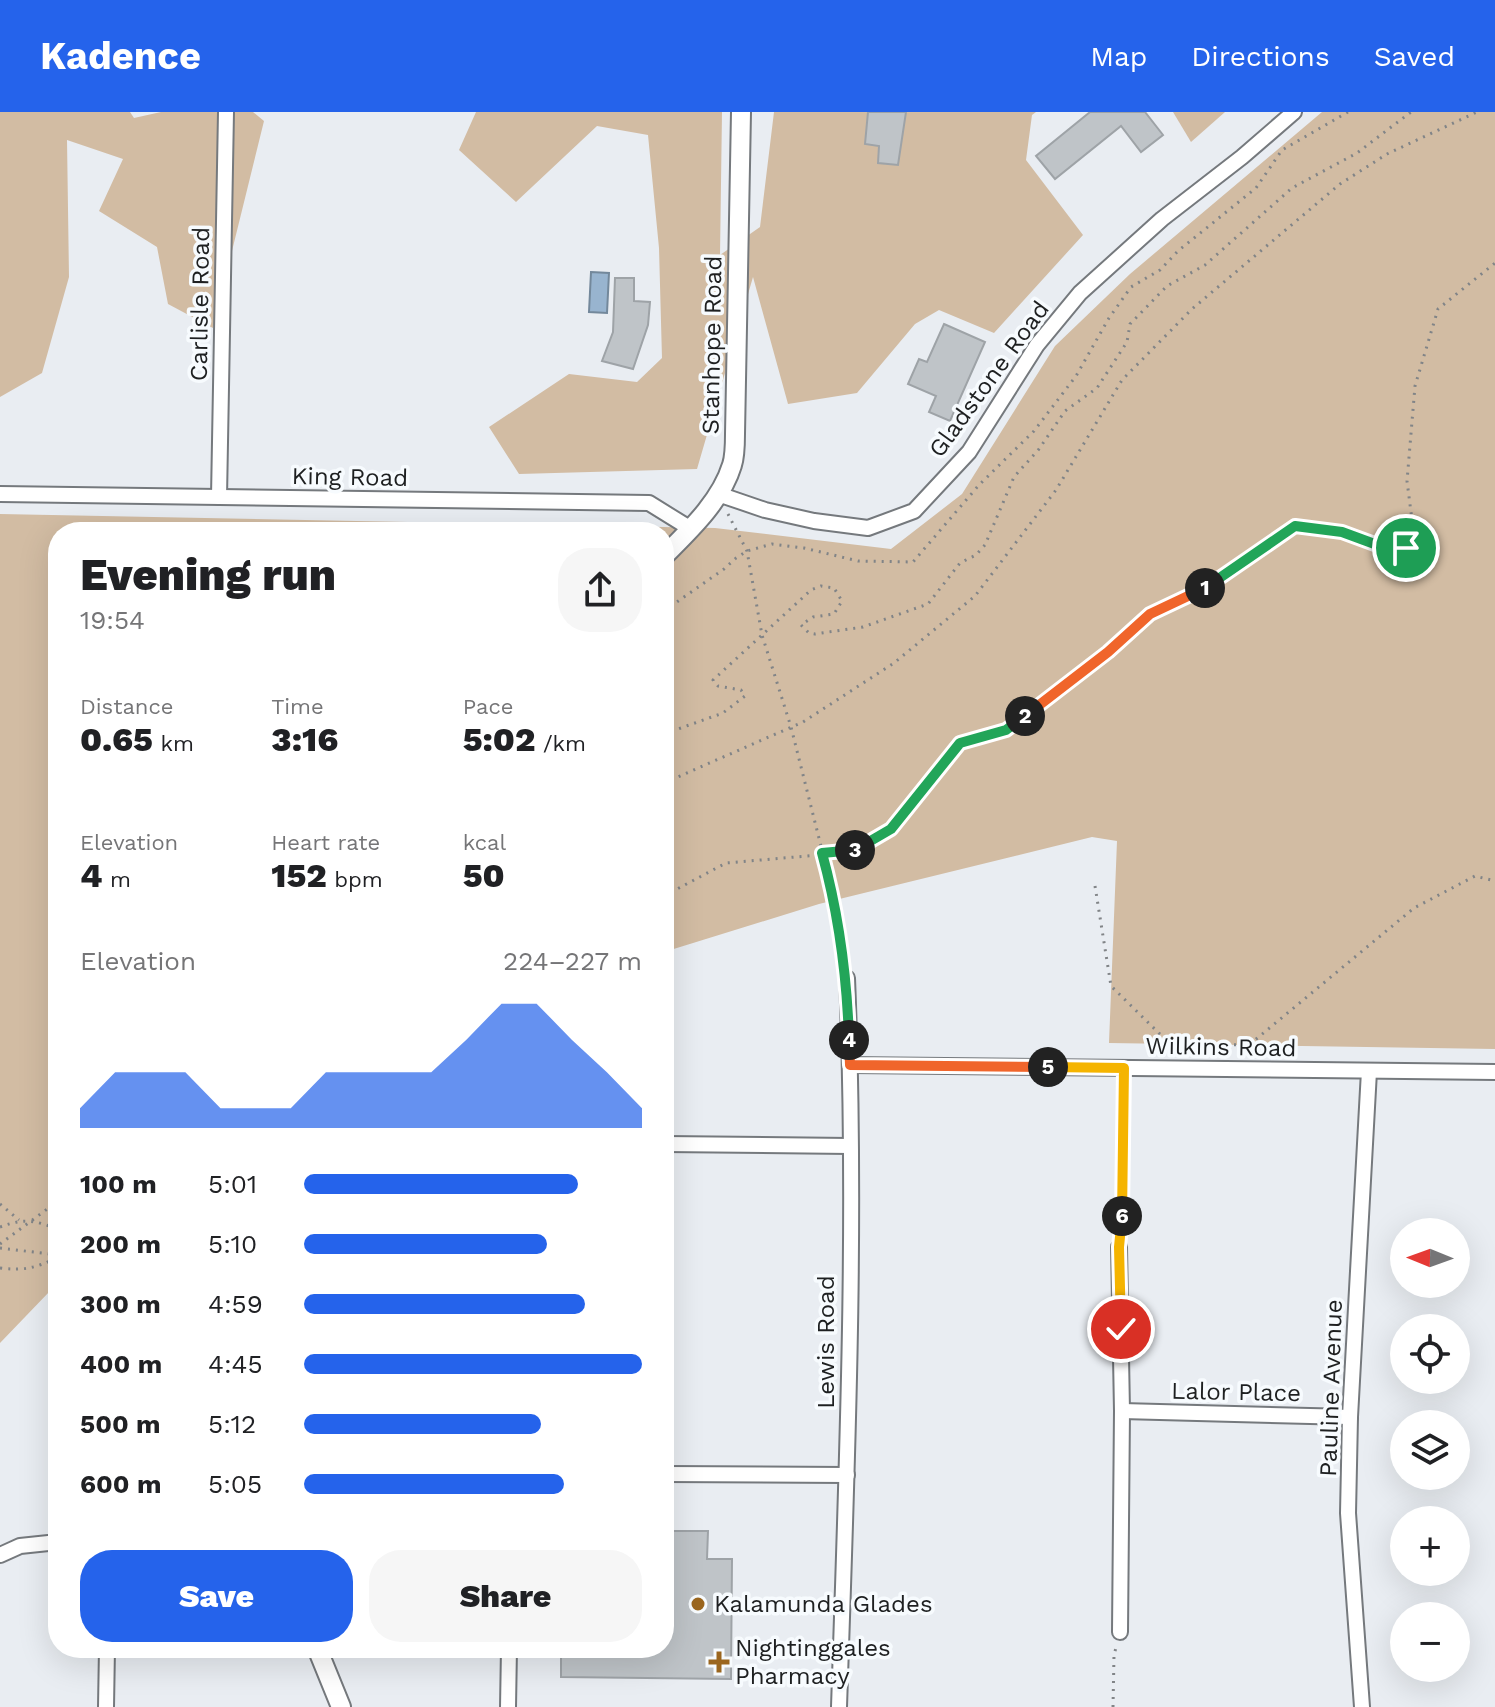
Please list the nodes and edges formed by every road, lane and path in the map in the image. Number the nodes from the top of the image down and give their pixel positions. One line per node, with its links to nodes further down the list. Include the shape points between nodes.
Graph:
1 (226, 112): 9 (street, Carlisle Road)
2 (741, 112): 8 (street, Stanhope Road, via 735,434 733,464)
3 (1294, 112): 8 (street, Gladstone Road, via 1080,293 1037,345 969,452 914,511 868,528 765,510)
4 (1411, 112): 12 (path, via 1357,153 1292,188 1205,265 1167,286 1130,324 1127,342 1097,388 1065,411 1014,477 985,545 960,563 928,604 863,627 809,633 801,625 834,614 842,601 834,588 821,586)
5 (1477, 112): 13 (path, via 1387,154 1340,184 1192,309 1122,380 1056,490 975,596 894,663)
6 (1495, 263): 16 (path, via 1438,309 1415,386 1407,481 1412,520 1406,548 1295,526 1199,593 1150,614 1006,730 960,743 891,829 853,852)
7 (0, 494): 9 (street, King Road)
8 (718, 494): 10 (street, Stanhope Road); 12 (path, via 747,551)
9 (219, 497): 10 (street, King Road, via 649,503)
10 (691, 529): 11 (street, Stanhope Road)
11 (674, 546)
12 (762, 635): 13 (path); 14 (path, via 713,680 745,696 723,713)
13 (791, 727): 15 (path); 16 (path)
14 (674, 730)
15 (674, 779)
16 (822, 853): 19 (path, via 726,863); 20 (path)
17 (1495, 881): 18 (path, via 1475,876 1414,908 1249,1045 1170,1044 1111,986)
18 (1095, 886)
19 (674, 891)
20 (847, 978): 21 (street, Lewis Road)
21 (850, 1065): 22 (street, Wilkins Road); 26 (street, Lewis Road)
22 (1124, 1068): 23 (street, Wilkins Road); 34 (path)
23 (1369, 1071): 24 (street, Wilkins Road); 39 (street, Pauline Avenue)
24 (1495, 1072)
25 (674, 1144): 26 (street)
26 (850, 1146): 41 (street, Lewis Road)
27 (0, 1204): 29 (path)
28 (48, 1210): 30 (path)
29 (19, 1220): 30 (path); 32 (path)
30 (35, 1221): 31 (path); 33 (path)
31 (48, 1226)
32 (0, 1227)
33 (0, 1246): 35 (path)
34 (1119, 1247): 38 (street)
35 (48, 1254)
36 (48, 1262): 37 (path, via 20,1271)
37 (0, 1268)
38 (1122, 1411): 39 (street, Lalor Place); 44 (street)
39 (1350, 1417): 53 (street, Pauline Avenue, via 1348,1513)
40 (674, 1474): 41 (street)
41 (847, 1475): 51 (street, Lewis Road)
42 (48, 1543): 43 (street)
43 (0, 1555)
44 (1120, 1632): 52 (path)
45 (107, 1658): 48 (street)
46 (321, 1658): 49 (street)
47 (509, 1658): 50 (street)
48 (106, 1707)
49 (341, 1707)
50 (508, 1707)
51 (839, 1707)
52 (1113, 1707)
53 (1362, 1707)

